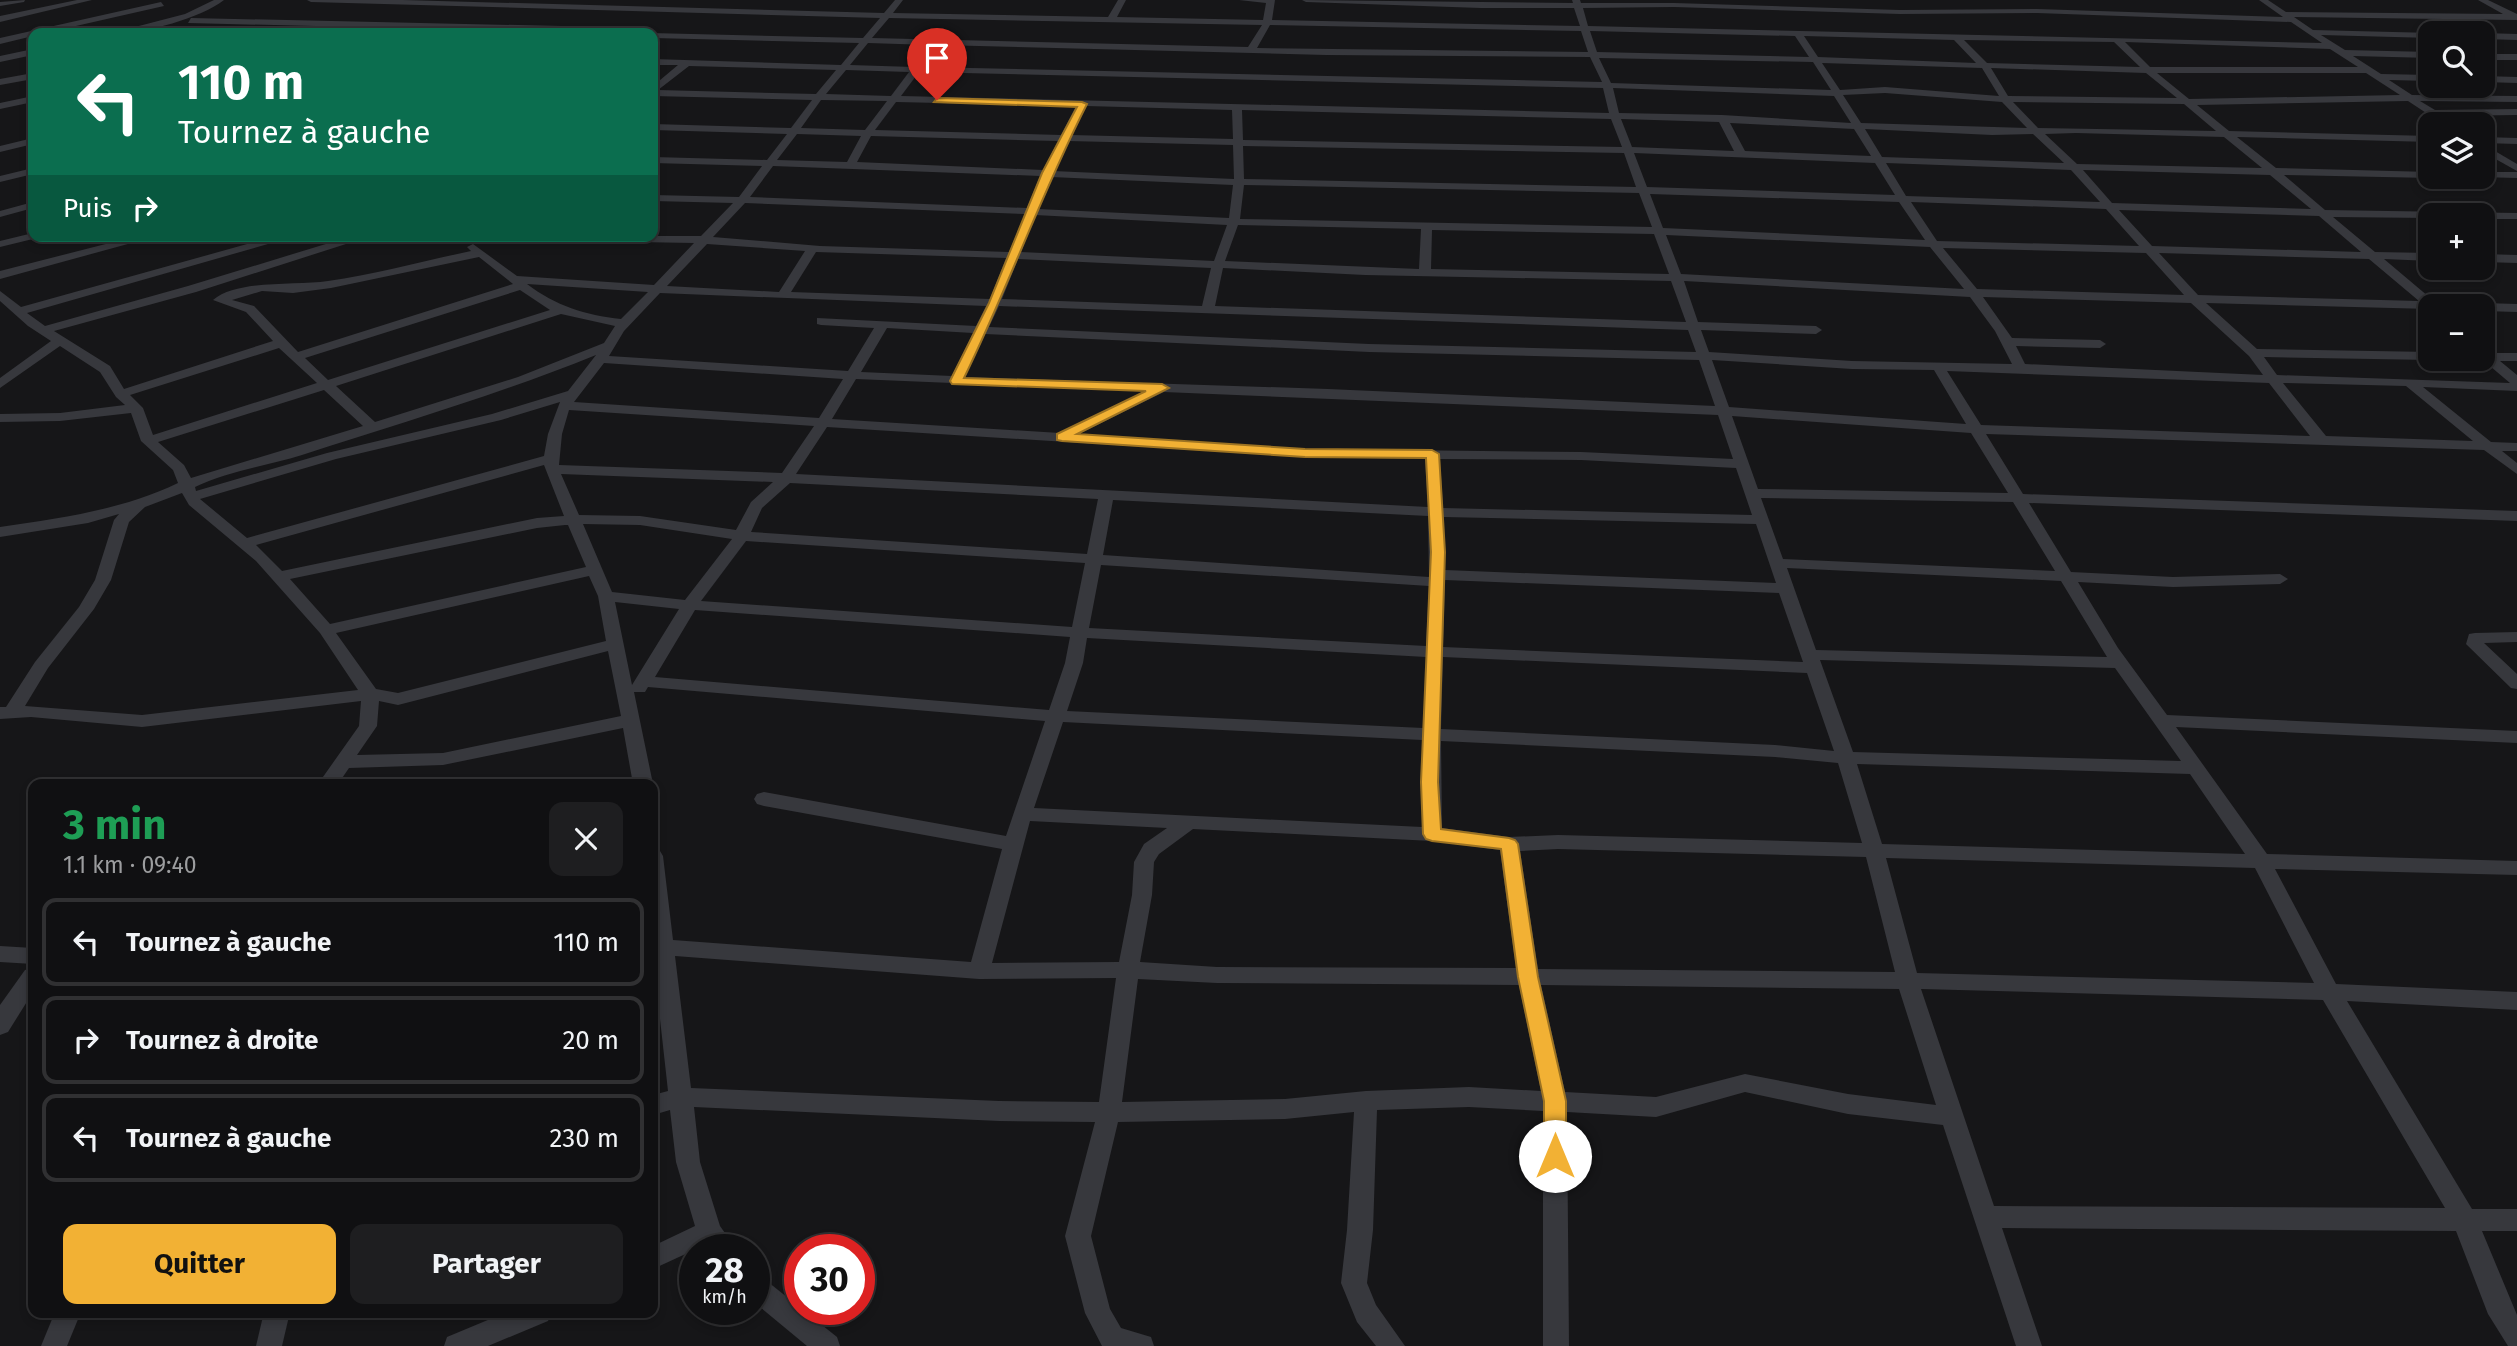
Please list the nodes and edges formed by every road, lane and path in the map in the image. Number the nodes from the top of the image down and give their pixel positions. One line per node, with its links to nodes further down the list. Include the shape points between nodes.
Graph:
1 (21, 0): 20 (street)
2 (88, 0): 32 (street)
3 (148, 0): 21 (street)
4 (220, 0): 30 (street)
5 (311, 0): 15 (street)
6 (653, 0): 25 (street)
7 (730, 0): 27 (street)
8 (900, 0): 28 (street)
9 (1122, 0): 34 (street)
10 (1243, 0): 11 (street)
11 (1270, 0): 35 (street)
12 (1306, 0): 17 (street)
13 (2263, 0): 29 (street)
14 (2482, 0): 31 (street)
15 (412, 1): 22 (street)
16 (490, 2): 18 (street); 22 (street)
17 (1419, 2): 19 (street); 37 (street)
18 (560, 3): 23 (street)
19 (1577, 3): 24 (street); 45 (street)
20 (0, 4)
21 (161, 4): 30 (street); 38 (street)
22 (449, 4): 26 (street)
23 (591, 6): 25 (street); 43 (street)
24 (1711, 6): 29 (street, via 1902,15 2037,11); 46 (street)
25 (643, 7): 27 (street)
26 (438, 11)
27 (714, 11): 28 (street)
28 (889, 15): 34 (street); 58 (street)
29 (2286, 17): 31 (street); 47 (street)
30 (190, 18): 36 (street); 39 (street); 40 (street)
31 (2517, 18)
32 (0, 19)
33 (426, 19): 36 (street)
34 (1111, 20): 35 (street)
35 (1267, 23): 37 (street); 62 (street)
36 (415, 26): 41 (street); 42 (street)
37 (1420, 27): 45 (street); 64 (street)
38 (59, 28)
39 (141, 28)
40 (199, 28)
41 (412, 28)
42 (473, 28)
43 (564, 28)
44 (1915, 28): 55 (street)
45 (1587, 29): 46 (street); 68 (street)
46 (1728, 31): 48 (street)
47 (2310, 32): 50 (street); 61 (street)
48 (1798, 34): 55 (street); 73 (street)
49 (28, 35): 59 (street)
50 (2418, 35)
51 (658, 36): 53 (street)
52 (2495, 36): 54 (street)
53 (715, 37): 58 (street); 74 (street)
54 (2517, 37)
55 (1924, 38): 56 (street)
56 (1957, 38): 57 (street); 76 (street)
57 (2118, 40): 61 (street); 78 (street)
58 (867, 41): 60 (street); 75 (street)
59 (0, 42): 67 (street)
60 (937, 42): 62 (street); 77 (street)
61 (2330, 47): 65 (street)
62 (1251, 50): 64 (street)
63 (28, 53): 67 (street)
64 (1428, 53): 68 (street)
65 (2340, 53): 66 (street); 79 (street)
66 (2418, 55)
67 (16, 56): 71 (street)
68 (1594, 57): 73 (street); 86 (street)
69 (2495, 57): 70 (street)
70 (2517, 57)
71 (0, 59)
72 (658, 62): 74 (street)
73 (1818, 62): 76 (street); 89 (street)
74 (687, 63): 75 (street); 87 (street)
75 (845, 66): 77 (street); 91 (street)
76 (1985, 66): 78 (street); 92 (street)
77 (918, 69): 90 (street); 96 (street)
78 (2149, 71): 79 (street); 97 (street)
79 (2367, 71): 81 (street)
80 (28, 77): 85 (street)
81 (2379, 78): 82 (street); 93 (street)
82 (2418, 78)
83 (2495, 79): 84 (street)
84 (2517, 80)
85 (0, 82)
86 (1607, 84): 89 (street); 90 (street); 104 (street)
87 (658, 88)
88 (658, 92): 91 (street)
89 (1838, 93): 92 (street, via 1885,90); 107 (street)
90 (1411, 96): 100 (street); 104 (street)
91 (818, 98): 96 (street); 108 (street)
92 (2005, 99): 97 (street); 110 (street)
93 (2408, 99): 94 (street); 97 (street); 101 (street)
94 (2517, 99)
95 (28, 100): 99 (street)
96 (893, 100): 98 (street); 109 (street)
97 (2185, 101): 111 (street)
98 (1082, 104): 100 (street); 112 (street)
99 (0, 106)
100 (1237, 108): 117 (street)
101 (2429, 112)
102 (2495, 112): 103 (street)
103 (2517, 112)
104 (1615, 116): 105 (street); 119 (street)
105 (1722, 118): 107 (street); 120 (street)
106 (658, 127): 108 (street)
107 (1861, 127): 110 (street); 122 (street)
108 (796, 129): 109 (street); 126 (street)
109 (869, 131): 112 (street); 127 (street)
110 (2035, 131): 111 (street); 128 (street)
111 (2228, 136): 113 (street); 132 (street)
112 (1063, 138): 117 (street); 131 (street)
113 (2418, 139)
114 (2495, 141): 115 (street)
115 (2517, 141)
116 (28, 142): 118 (street)
117 (1238, 142): 119 (street); 137 (street)
118 (0, 149)
119 (1628, 151): 120 (street); 138 (street)
120 (1741, 154): 122 (street)
121 (2495, 154): 124 (street)
122 (1879, 159): 128 (street); 140 (street)
123 (658, 160): 126 (street)
124 (2504, 160): 125 (street); 129 (street)
125 (2517, 160)
126 (770, 162): 127 (street); 141 (street)
127 (850, 165): 131 (street)
128 (2074, 167): 132 (street); 142 (street)
129 (2517, 168)
130 (28, 172): 136 (street)
131 (1047, 173): 137 (street); 144 (street)
132 (2275, 173): 133 (street); 145 (street)
133 (2418, 175)
134 (2495, 175): 135 (street)
135 (2517, 175)
136 (0, 179)
137 (1239, 182): 138 (street); 148 (street)
138 (1643, 189): 140 (street); 150 (street)
139 (658, 198): 141 (street)
140 (1903, 198): 142 (street); 159 (street)
141 (743, 199): 144 (street); 153 (street)
142 (2108, 205): 145 (street); 161 (street)
143 (28, 206): 146 (street)
144 (1033, 210): 148 (street); 163 (street)
145 (2320, 213): 147 (street); 164 (street)
146 (0, 214)
147 (2517, 216)
148 (1234, 222): 149 (street); 168 (street)
149 (1427, 225): 150 (street); 169 (street)
150 (1657, 231): 159 (street); 171 (street)
151 (28, 237): 158 (street)
152 (658, 239): 153 (street)
153 (705, 240): 160 (street); 173 (street)
154 (128, 242): 170 (street)
155 (268, 242): 184 (street)
156 (344, 242): 190 (street)
157 (467, 242): 162 (street)
158 (0, 244)
159 (1934, 244): 161 (street); 174 (street)
160 (813, 248): 163 (street); 177 (street)
161 (2150, 249): 164 (street); 178 (street)
162 (481, 253): 172 (street); 195 (street, via 331,284 261,287 219,300 250,309)
163 (1015, 255): 168 (street); 179 (street)
164 (2372, 256): 165 (street); 175 (street)
165 (2418, 257)
166 (2495, 258): 167 (street)
167 (2517, 259)
168 (1218, 265): 169 (street); 182 (street)
169 (1425, 272): 171 (street)
170 (0, 275)
171 (1676, 277): 174 (street); 189 (street)
172 (516, 282): 173 (street); 185 (street); 199 (street)
173 (656, 290): 177 (street); 187 (street)
174 (1971, 293): 178 (street); 194 (street)
175 (2418, 294)
176 (0, 295): 184 (street)
177 (783, 295): 179 (street)
178 (2195, 300): 180 (street); 198 (street)
179 (995, 303): 182 (street); 191 (street)
180 (2418, 306)
181 (2495, 307): 183 (street)
182 (1208, 308): 189 (street)
183 (2517, 308)
184 (19, 311): 190 (street)
185 (559, 311): 187 (street); 213 (street)
186 (821, 321): 188 (street)
187 (623, 323): 197 (street)
188 (883, 324): 191 (street); 207 (street)
189 (1693, 328): 192 (street); 200 (street)
190 (43, 330): 193 (street)
191 (980, 330): 200 (street, via 1369,348); 209 (street)
192 (1816, 330)
193 (61, 340): 212 (street); 216 (street, via 100,363)
194 (2008, 342): 196 (street); 206 (street)
195 (281, 343): 199 (street); 216 (street)
196 (2100, 344)
197 (604, 353): 207 (street); 217 (street); 222 (street)
198 (2254, 353): 201 (street); 208 (street)
199 (297, 356): 213 (street)
200 (1703, 356): 205 (street); 219 (street)
201 (2418, 356)
202 (2495, 356): 203 (street)
203 (2517, 357)
204 (2495, 364): 211 (street)
205 (1938, 368): 206 (street); 223 (street)
206 (2020, 368): 208 (street)
207 (850, 376): 209 (street); 221 (street)
208 (2276, 380): 210 (street); 226 (street)
209 (956, 381): 215 (street)
210 (2409, 382): 214 (street); 227 (street)
211 (2517, 382)
212 (0, 384)
213 (324, 385): 222 (street); 225 (street)
214 (2517, 387)
215 (1162, 388): 219 (street); 224 (street)
216 (121, 394): 218 (street)
217 (568, 400): 221 (street); 230 (street); 234 (street)
218 (136, 408): 220 (street); 225 (street)
219 (1723, 411): 223 (street); 231 (street)
220 (0, 418)
221 (822, 422): 224 (street); 233 (street)
222 (372, 427): 234 (street, via 215,473)
223 (1975, 429): 226 (street); 237 (street)
224 (1062, 437): 229 (street, via 1305,453)
225 (148, 441): 234 (street, via 179,468)
226 (2324, 442): 227 (street)
227 (2490, 446): 228 (street); 232 (street)
228 (2517, 447)
229 (1432, 454): 231 (street); 239 (street)
230 (551, 464): 233 (street); 241 (street); 245 (street)
231 (1741, 464): 235 (street)
232 (2517, 470)
233 (786, 478): 236 (street); 244 (street, via 756,505)
234 (190, 492): 238 (street); 245 (street, via 203,511)
235 (1752, 493): 237 (street); 242 (street)
236 (1106, 496): 239 (street); 246 (street)
237 (2018, 498): 240 (street); 249 (street)
238 (140, 504): 243 (street, via 58,525); 266 (street, via 122,520 103,580 86,609)
239 (1436, 512): 242 (street); 251 (street)
240 (2517, 516)
241 (571, 519): 244 (street, via 650,520); 248 (street); 250 (street)
242 (1762, 520): 247 (street)
243 (0, 532)
244 (742, 536): 246 (street); 255 (street)
245 (246, 543): 250 (street)
246 (1093, 561): 251 (street); 257 (street)
247 (1777, 563): 249 (street); 253 (street)
248 (595, 570): 254 (street); 256 (street)
249 (2065, 575): 252 (street, via 2174,582); 262 (street)
250 (276, 577): 256 (street)
251 (1437, 579): 253 (street); 260 (street)
252 (2280, 579)
253 (1786, 588): 261 (street)
254 (606, 596): 255 (street); 259 (street)
255 (689, 606): 257 (street); 263 (street)
256 (326, 631): 265 (street)
257 (1080, 633): 260 (street); 268 (street)
258 (2517, 637): 264 (street, via 2475,638 2475,644)
259 (615, 644): 265 (street, via 398,699); 267 (street)
260 (1434, 652): 261 (street); 270 (street)
261 (1812, 662): 262 (street); 272 (street)
262 (2120, 663): 269 (street)
263 (642, 681): 267 (street); 268 (street)
264 (2517, 684)
265 (370, 694): 266 (street, via 142,721); 273 (street, via 368,726)
266 (6, 712)
267 (629, 713): 273 (street, via 492,751 443,759); 276 (street)
268 (1056, 716): 270 (street); 278 (street)
269 (2161, 721): 271 (street); 274 (street)
270 (1431, 734): 272 (street); 280 (street)
271 (2517, 737)
272 (1846, 758): 274 (street); 283 (street)
273 (344, 762): 275 (street)
274 (2192, 768): 284 (street)
275 (332, 779)
276 (642, 779)
277 (764, 799): 281 (street)
278 (1023, 814): 279 (street); 281 (street)
279 (1191, 821): 280 (street); 289 (street, via 1151,849 1144,862)
280 (1432, 834): 282 (street)
281 (1014, 844): 290 (street)
282 (1509, 844): 283 (street); 291 (street)
283 (1874, 851): 284 (street); 292 (street)
284 (2260, 859): 285 (street); 294 (street)
285 (2517, 868)
286 (659, 948): 290 (street); 297 (street)
287 (0, 954): 288 (street)
288 (28, 956)
289 (1128, 970): 290 (street); 291 (street); 301 (street)
290 (979, 971)
291 (1528, 977): 292 (street); 299 (street)
292 (1908, 979): 294 (street); 302 (street)
293 (28, 982): 296 (street)
294 (2329, 990): 295 (street); 304 (street)
295 (2517, 1001)
296 (0, 1026)
297 (681, 1097): 300 (street); 301 (street); 306 (street, via 688,1162)
298 (1366, 1101): 299 (street, via 1469,1097); 301 (street, via 1285,1109); 319 (street, via 1354,1283 1366,1313)
299 (1555, 1101): 302 (street, via 1656,1107 1745,1083 1848,1104); 320 (street)
300 (658, 1104)
301 (1109, 1112): 318 (street, via 1078,1236 1098,1313 1112,1338)
302 (1954, 1117): 303 (street)
303 (1986, 1217): 304 (street); 321 (street)
304 (2464, 1218): 305 (street); 313 (street, via 2501,1314)
305 (2517, 1220)
306 (714, 1234)
307 (679, 1251): 308 (street)
308 (658, 1257)
309 (770, 1299): 317 (street)
310 (66, 1318): 314 (street)
311 (276, 1318): 315 (street)
312 (525, 1318): 316 (street)
313 (2517, 1337)
314 (54, 1346)
315 (269, 1346)
316 (457, 1346)
317 (827, 1346)
318 (1141, 1346)
319 (1392, 1346)
320 (1556, 1346)
321 (2029, 1346)

